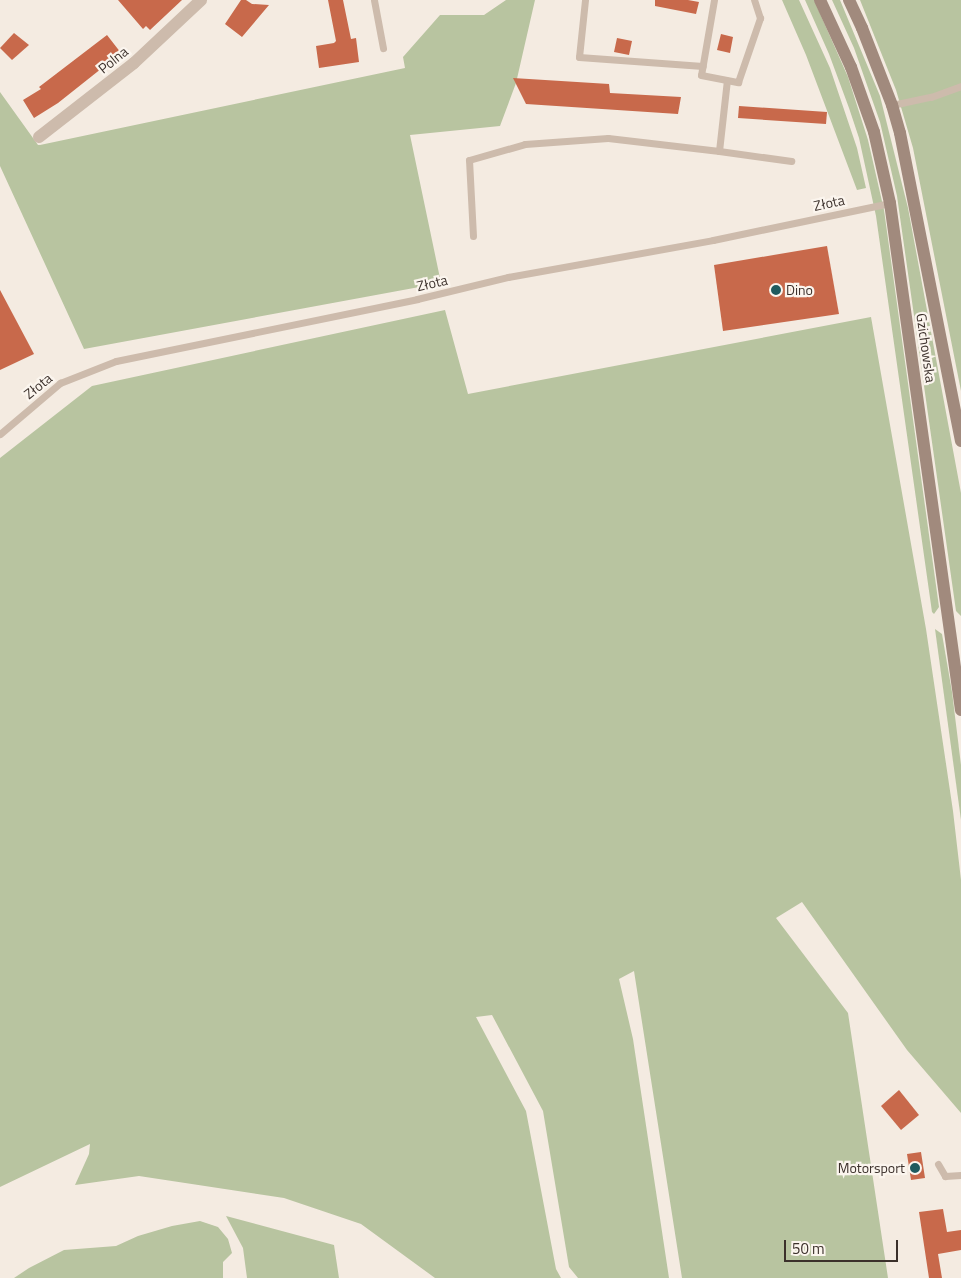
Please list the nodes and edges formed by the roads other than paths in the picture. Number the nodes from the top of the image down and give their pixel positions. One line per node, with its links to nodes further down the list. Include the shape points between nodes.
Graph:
1 (201, 0): 13 (street, Polna, via 134,63)
2 (374, 0): 8 (lane)
3 (585, 0): 9 (lane, via 579,57)
4 (714, 0): 9 (lane)
5 (754, 0): 10 (lane, via 760,18 738,82)
6 (820, 0): 16 (street, Gzichowska, via 851,67 874,132)
7 (849, 0): 12 (street, Gzichowska)
8 (383, 48)
9 (703, 66): 10 (lane, via 701,75)
10 (727, 80): 14 (lane)
11 (961, 86): 12 (lane, via 932,97)
12 (892, 105): 19 (street, Gzichowska)
13 (39, 137)
14 (719, 152): 15 (lane); 17 (lane, via 608,138 525,144 469,160)
15 (791, 162)
16 (890, 203): 18 (lane, Złota, via 713,240 508,277 417,299 116,360 60,383); 20 (street, Gzichowska)
17 (472, 236)
18 (0, 434)
19 (961, 441)
20 (956, 631): 21 (street, Gzichowska)
21 (961, 710)
22 (938, 1164): 23 (lane, via 945,1176)
23 (961, 1175)

